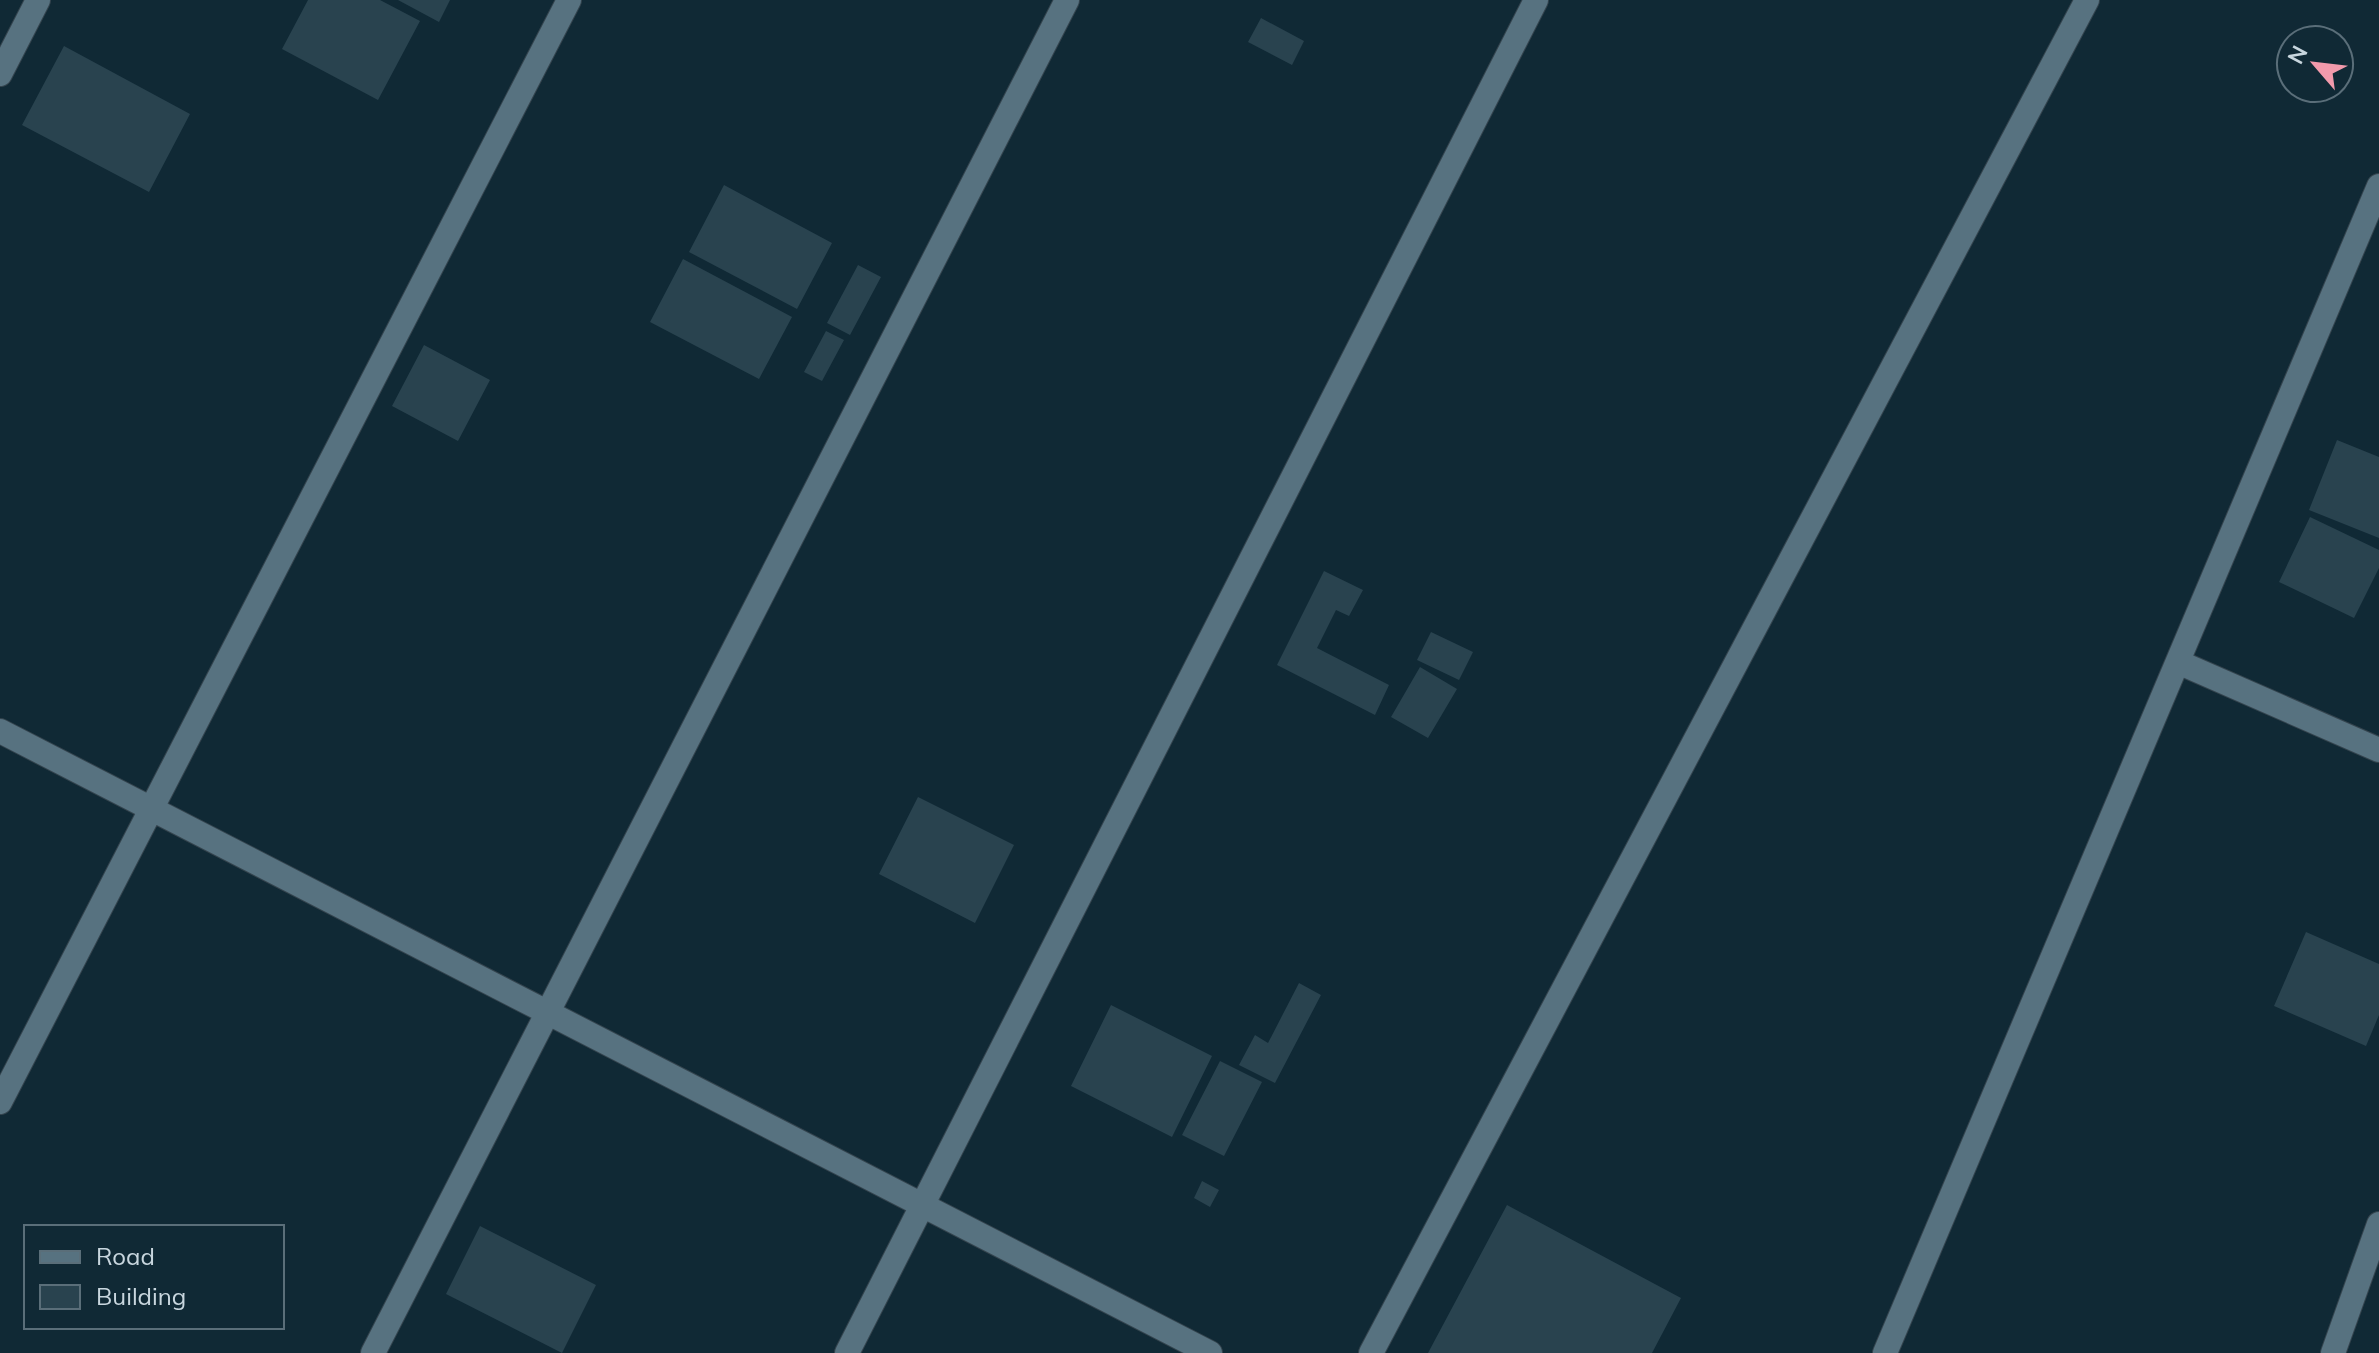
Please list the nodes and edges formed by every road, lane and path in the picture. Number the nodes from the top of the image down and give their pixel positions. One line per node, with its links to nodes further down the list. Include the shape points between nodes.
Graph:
1 (38, 0): 6 (street)
2 (569, 0): 11 (street)
3 (1067, 0): 12 (street)
4 (1536, 0): 14 (street)
5 (2087, 0): 19 (street)
6 (0, 74)
7 (2379, 186): 8 (street)
8 (2178, 662): 10 (street); 20 (street)
9 (0, 731): 11 (street)
10 (2379, 750)
11 (151, 809): 12 (street); 13 (street)
12 (549, 1013): 14 (street); 16 (street)
13 (0, 1102)
14 (921, 1204): 17 (street); 18 (street)
15 (2379, 1224): 21 (street)
16 (373, 1353)
17 (847, 1353)
18 (1210, 1353)
19 (1371, 1353)
20 (1885, 1353)
21 (2333, 1353)

